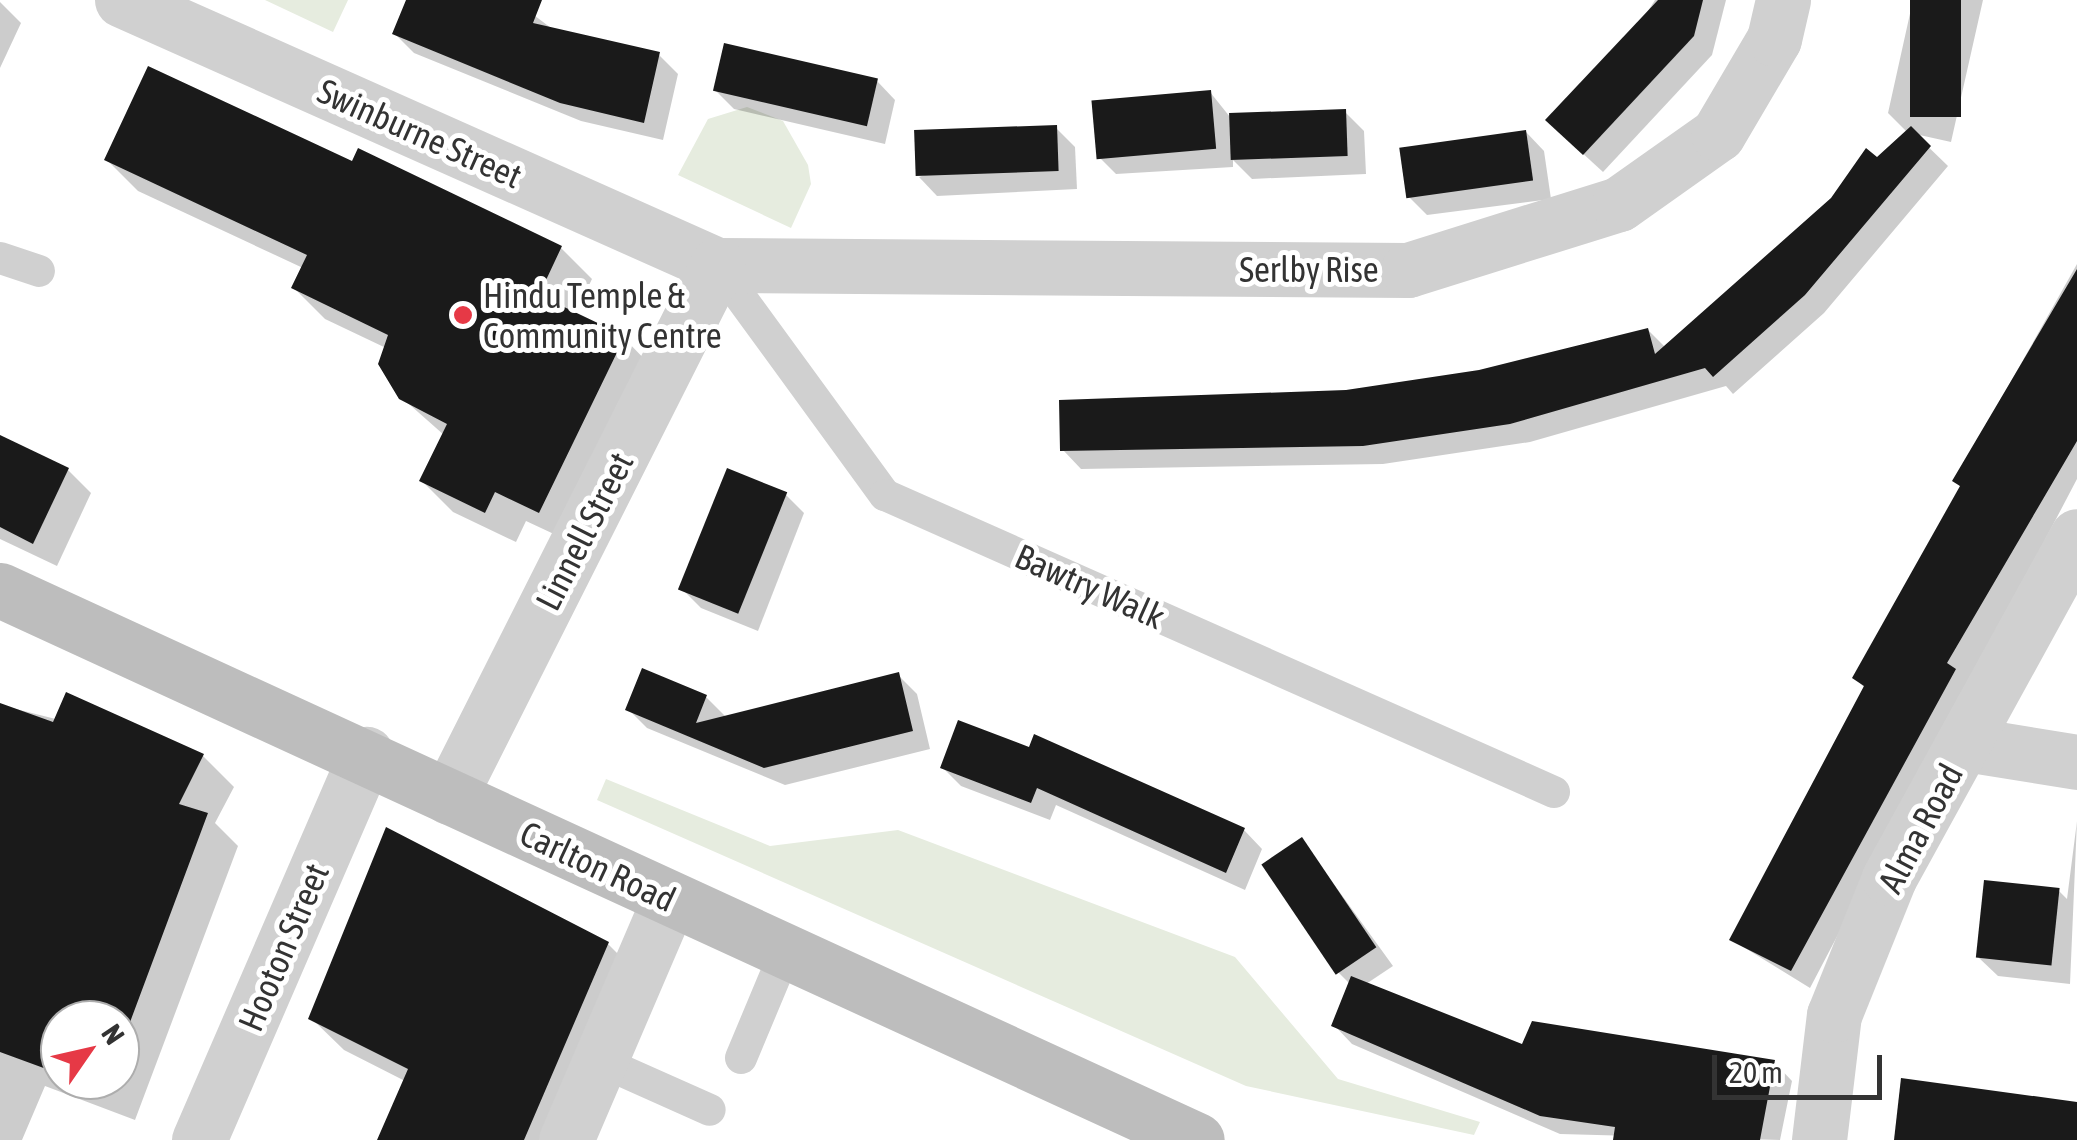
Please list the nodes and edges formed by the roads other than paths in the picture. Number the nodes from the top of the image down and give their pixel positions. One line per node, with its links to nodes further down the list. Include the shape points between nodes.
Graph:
1 (122, 0): 3 (street, Swinburne Street)
2 (1783, 0): 5 (street, Serlby Rise, via 1774,39 1718,134 1619,204 1408,270)
3 (192, 14): 5 (street, Swinburne Street)
4 (0, 258): 6 (lane)
5 (718, 265): 12 (lane, Bawtry Walk, via 885,495); 13 (street, Linnell Street)
6 (39, 271)
7 (2077, 536): 9 (street, Alma Road)
8 (0, 590): 10 (main road, Carlton Road)
9 (1966, 744): 11 (street); 22 (street, Alma Road, via 1889,878 1834,1015)
10 (366, 754): 13 (main road, Carlton Road); 19 (street, Hooton Street)
11 (2077, 762)
12 (1554, 792)
13 (449, 797): 14 (main road, Carlton Road)
14 (669, 900): 15 (main road, Carlton Road); 17 (street)
15 (785, 953): 16 (lane); 21 (main road, Carlton Road)
16 (740, 1058)
17 (600, 1061): 18 (lane); 20 (street)
18 (710, 1110)
19 (199, 1140)
20 (566, 1140)
21 (1198, 1140)
22 (1820, 1140)

